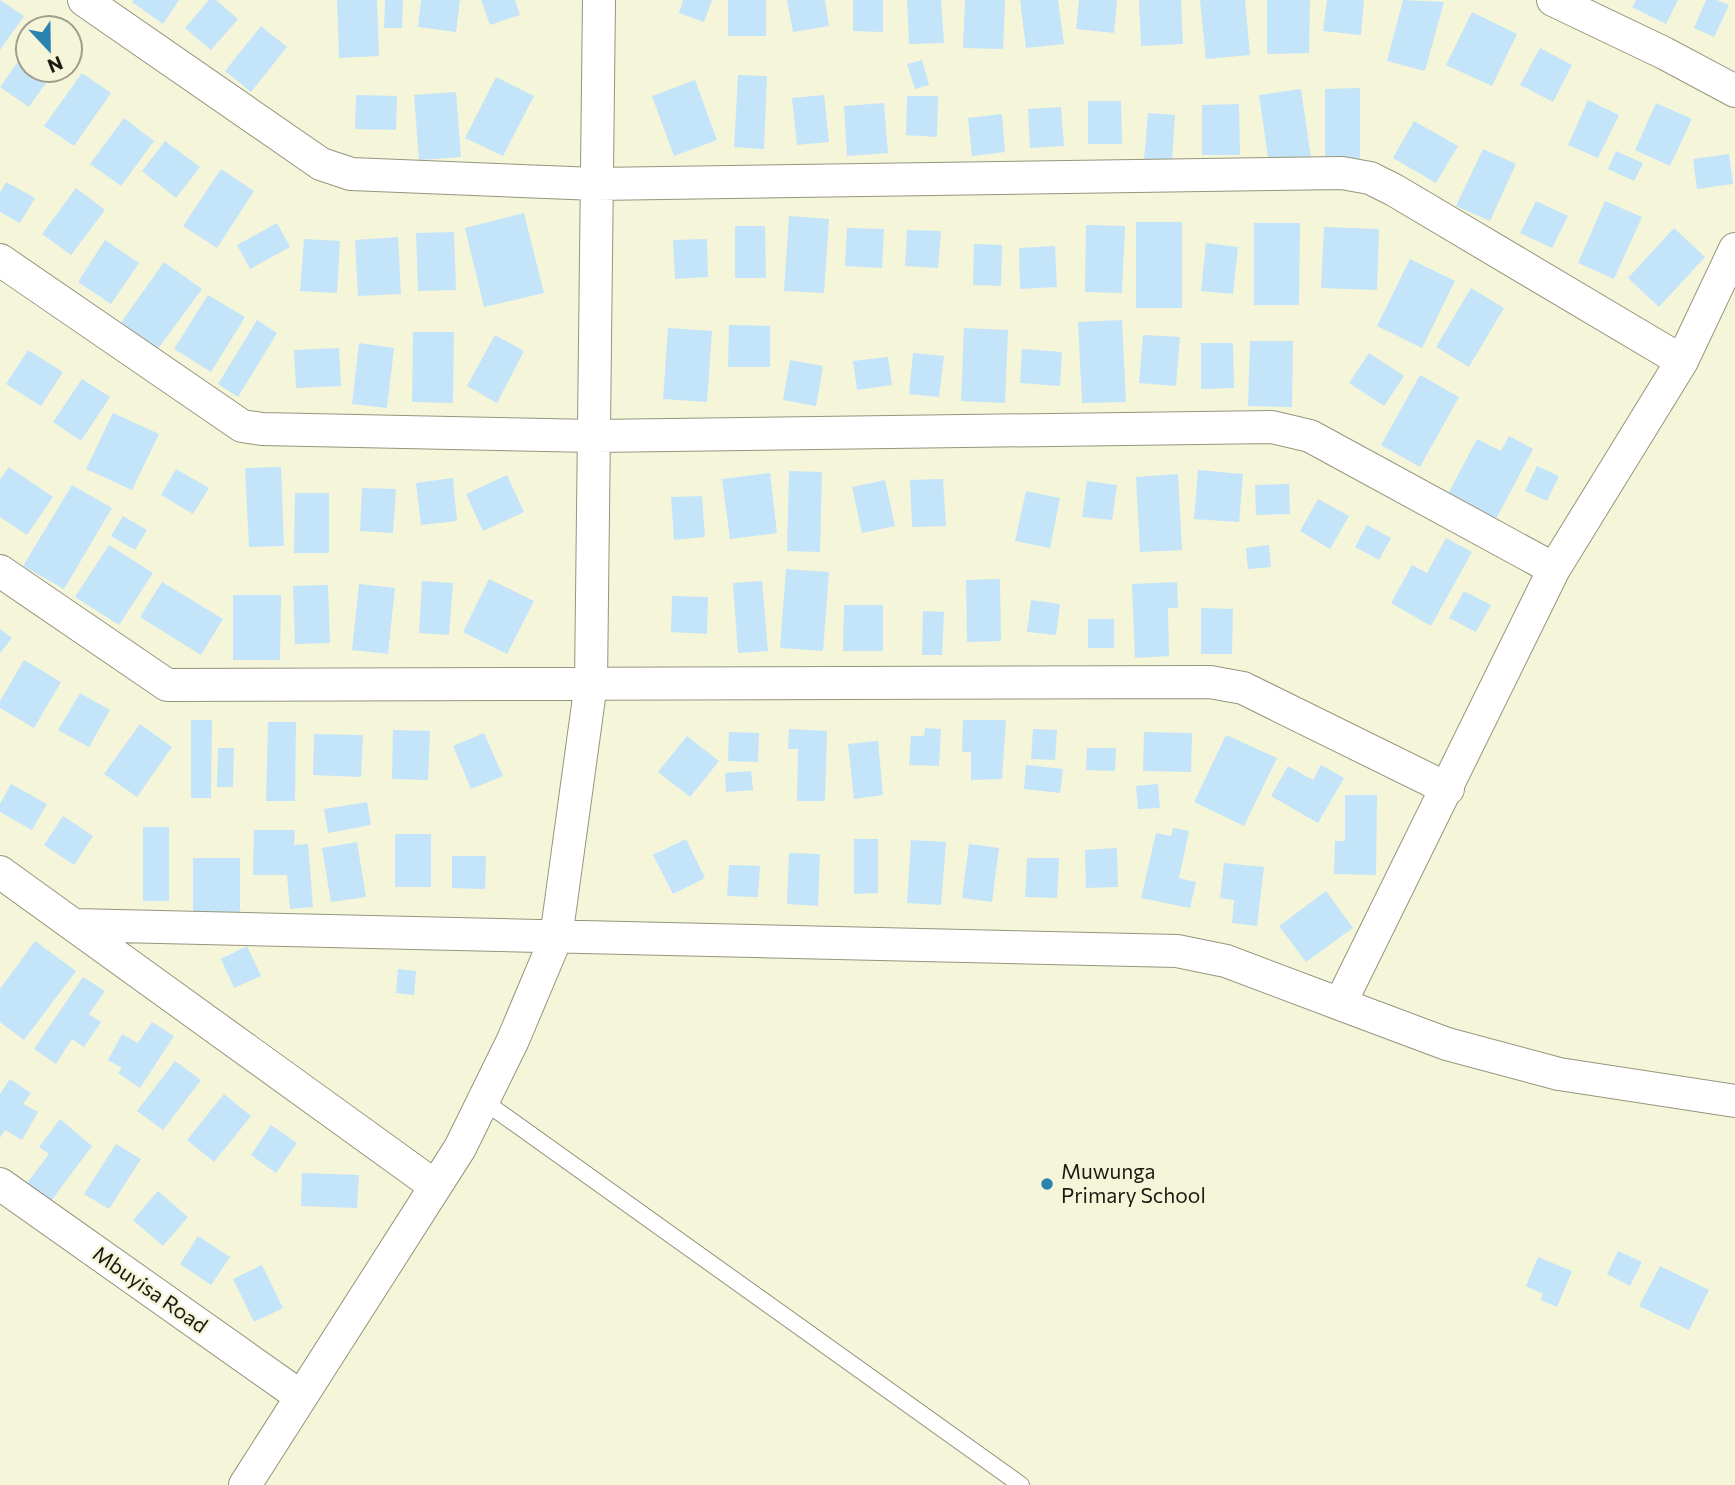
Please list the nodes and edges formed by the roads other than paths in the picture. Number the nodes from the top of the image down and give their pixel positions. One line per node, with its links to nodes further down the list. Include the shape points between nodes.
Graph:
1 (84, 0): 5 (street, via 335,171)
2 (599, 0): 5 (street)
3 (1552, 0): 4 (street)
4 (1735, 91)
5 (596, 184): 8 (street, via 1342,173 1370,178 1394,190); 9 (street)
6 (1735, 249): 8 (street)
7 (0, 260): 9 (street, via 242,426)
8 (1682, 361): 10 (street)
9 (594, 436): 10 (street, via 1292,429); 12 (street)
10 (1554, 569): 13 (street)
11 (0, 571): 12 (street, via 167,685)
12 (590, 683): 13 (street, via 1228,684); 16 (street)
13 (1448, 789): 17 (street)
14 (0, 872): 15 (street)
15 (74, 925): 16 (street); 21 (street)
16 (556, 938): 17 (street, via 1177,951 1226,961); 19 (street)
17 (1340, 1004): 18 (street, via 1447,1044 1559,1074)
18 (1735, 1101)
19 (485, 1102): 21 (street); 24 (lane)
20 (0, 1184): 22 (street, Mbuyisa Road)
21 (435, 1186): 22 (street)
22 (300, 1396): 23 (street)
23 (245, 1485)
24 (1021, 1485)

